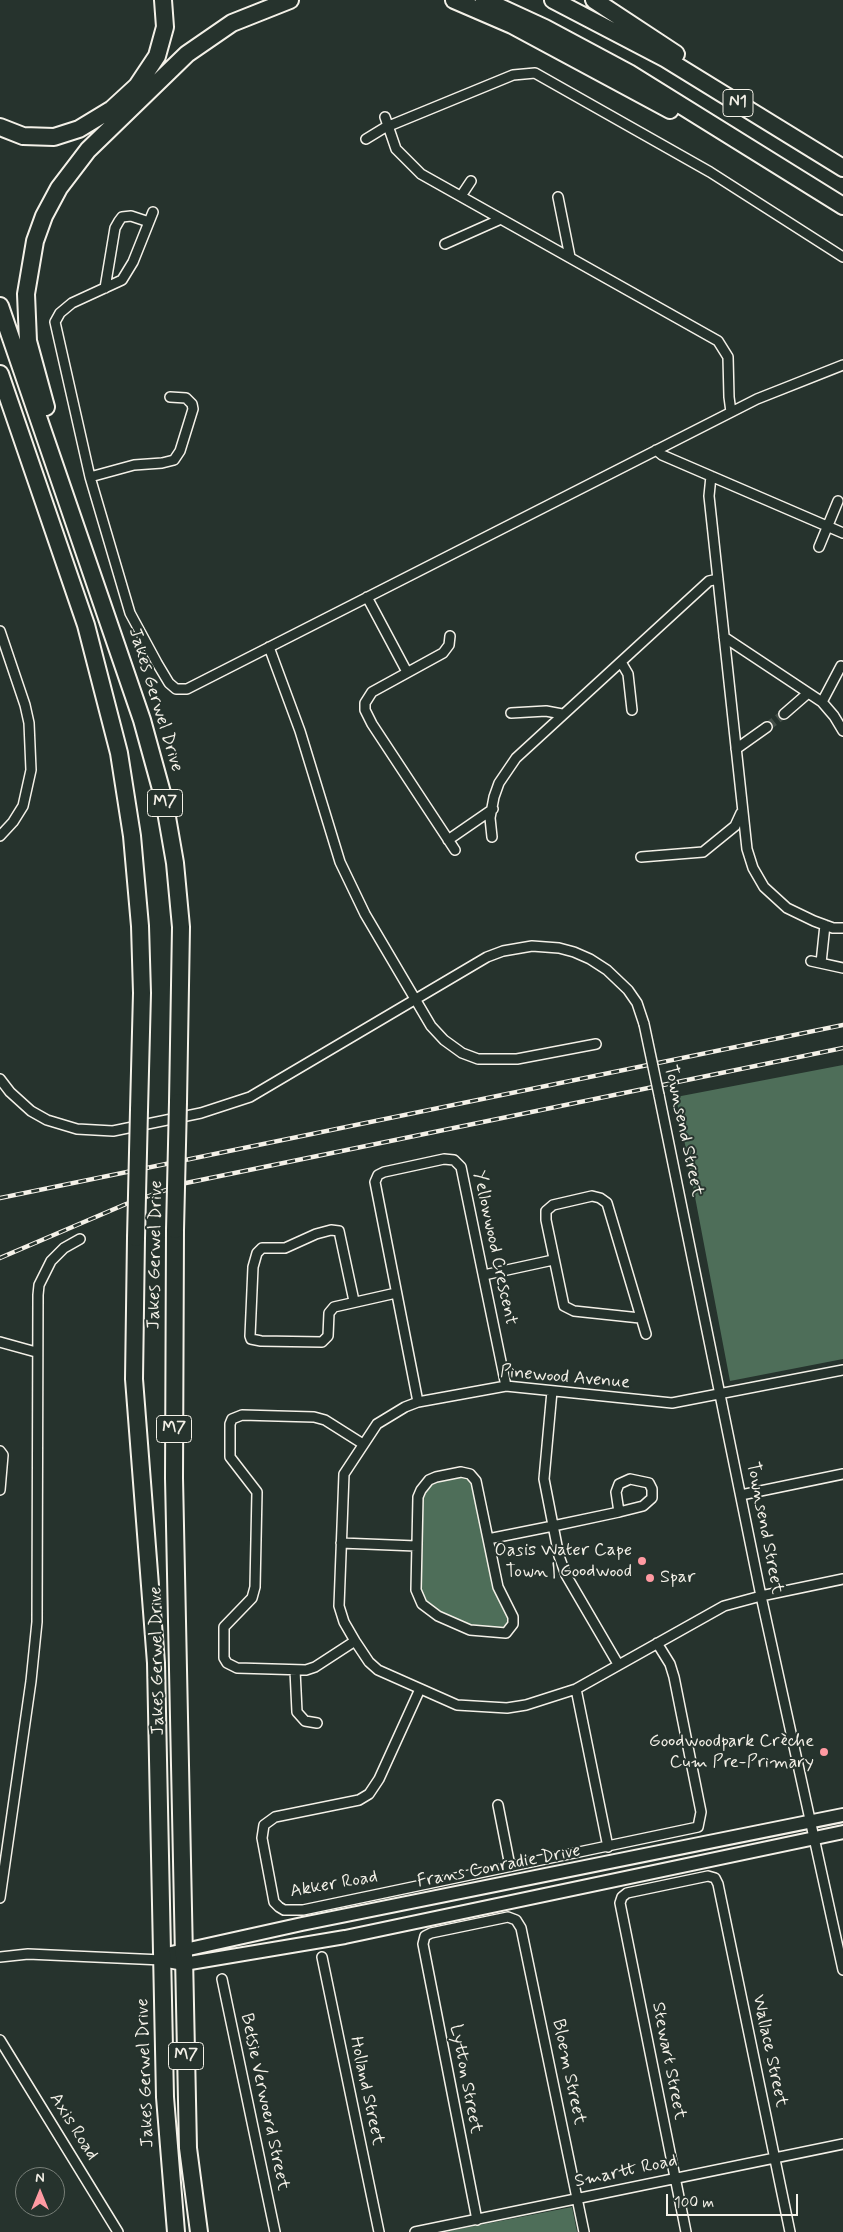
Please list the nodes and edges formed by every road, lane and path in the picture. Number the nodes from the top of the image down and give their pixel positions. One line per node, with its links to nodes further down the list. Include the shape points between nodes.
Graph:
1 (163, 0): 9 (highway, via 165,27 157,56 137,86 108,112 79,129 54,137 22,136)
2 (290, 0): 38 (highway, via 227,26 173,66 77,162 53,197 36,236 27,283 28,341 89,548)
3 (484, 0): 13 (highway, N1, via 560,35 629,73)
4 (553, 0): 11 (highway, N1, via 666,59)
5 (594, 0): 11 (highway)
6 (454, 1): 13 (highway, via 512,25)
7 (385, 117): 8 (street)
8 (388, 127): 10 (street); 14 (street, via 396,149 406,161 421,174); 22 (street, via 514,75 534,73 710,172)
9 (0, 128)
10 (366, 139)
11 (843, 167)
12 (472, 181): 14 (street)
13 (807, 183): 16 (highway, N1)
14 (461, 196): 18 (street)
15 (558, 197): 21 (street)
16 (843, 206)
17 (153, 212): 19 (street)
18 (501, 219): 20 (street); 21 (street)
19 (149, 222): 23 (street, via 127,274); 23 (street, via 131,216 122,217 119,221)
20 (445, 244)
21 (570, 257): 29 (street, via 718,341 728,357)
22 (843, 257)
23 (105, 288): 33 (street, via 65,307 55,322)
24 (0, 306): 38 (highway, Jakes Gerwel Drive / M7)
25 (843, 365): 29 (street)
26 (0, 374): 31 (highway, Jakes Gerwel Drive / M7)
27 (170, 397): 33 (street, via 186,398 193,409 174,460 134,465)
28 (0, 398): 31 (highway, via 18,441)
29 (731, 412): 30 (street)
30 (656, 450): 32 (street); 40 (street)
31 (29, 458): 118 (highway, Jakes Gerwel Drive / M7, bridge, via 95,654 125,789 135,860 141,938 134,1378 156,1663)
32 (711, 476): 35 (street); 39 (street)
33 (90, 477): 44 (street, via 130,613 172,688 187,689)
34 (838, 501): 35 (street)
35 (828, 527): 36 (street); 37 (street)
36 (843, 533)
37 (819, 547)
38 (93, 575): 115 (highway, Jakes Gerwel Drive / M7, bridge, via 148,738 164,800 172,845 181,946 174,1478)
39 (718, 579): 43 (street); 45 (street, via 709,581)
40 (367, 597): 44 (street); 47 (street)
41 (0, 631): 59 (street, via 25,705 31,770 23,806)
42 (450, 636): 47 (street, via 443,653)
43 (724, 637): 48 (street); 56 (street)
44 (269, 647): 69 (street, via 300,731 340,862 365,914)
45 (621, 662): 50 (street, via 628,674); 52 (street)
46 (841, 666): 49 (street)
47 (408, 672): 61 (street, via 372,692 364,710)
48 (807, 694): 49 (street); 53 (street)
49 (822, 702): 55 (street)
50 (632, 710)
51 (511, 713): 52 (street, via 546,711)
52 (562, 714): 57 (street, via 516,758 499,783)
53 (784, 714)
54 (767, 727): 56 (street)
55 (843, 731)
56 (736, 749): 58 (street)
57 (493, 809): 60 (street, via 490,818); 61 (street)
58 (742, 810): 63 (street, via 735,826 703,852); 64 (street, via 747,849 764,887 787,908)
59 (0, 836)
60 (492, 837)
61 (448, 840): 62 (street)
62 (456, 850)
63 (641, 857)
64 (825, 925): 65 (street); 67 (street)
65 (843, 928)
66 (811, 961): 67 (street)
67 (821, 963): 68 (street)
68 (843, 968)
69 (416, 998): 70 (street, via 444,1040 462,1053 478,1059 516,1059); 71 (street, Townsend Street, via 250,1097 201,1112 112,1131 76,1129 47,1120 21,1103); 84 (street, Townsend Street, bridge, via 487,957 517,948 545,946 590,959 618,979 637,1003)
70 (596, 1044)
71 (0, 1079)
72 (80, 1239): 80 (street, via 58,1253 43,1274 37,1303)
73 (553, 1260): 74 (street); 77 (street, via 566,1308); 77 (street, via 546,1220 549,1208 592,1196 604,1200 610,1207)
74 (484, 1275): 75 (street, Yellowwood Crescent, via 461,1167 454,1160 444,1159 384,1172 376,1179); 82 (street, Yellowwood Crescent)
75 (396, 1293): 76 (street); 85 (street, Yellowwood Crescent)
76 (354, 1301): 76 (street, via 331,1309 328,1336 322,1342 251,1339 253,1266 262,1248 285,1248 316,1234 339,1231)
77 (640, 1318): 78 (street)
78 (646, 1334)
79 (0, 1342): 80 (street)
80 (36, 1352): 113 (street, via 37,1622)
81 (843, 1370): 84 (street, Pinewood Avenue)
82 (506, 1386): 83 (street, Pinewood Avenue); 85 (street, Pinewood Avenue)
83 (552, 1391): 84 (street, Pinewood Avenue, via 672,1404); 92 (street, via 544,1466 545,1490)
84 (720, 1395): 90 (street, Townsend Street)
85 (418, 1402): 86 (street, Pinewood Avenue, via 382,1419)
86 (363, 1444): 94 (street, Pinewood Avenue, via 344,1474); 101 (street, via 326,1420 314,1417 242,1415 232,1419 230,1424 230,1457 257,1492 256,1579 252,1598 224,1627 223,1654 228,1663 237,1668)
87 (0, 1451): 89 (street, via 3,1456)
88 (843, 1474): 90 (street)
89 (0, 1490)
90 (741, 1495): 97 (street, Townsend Street)
91 (619, 1512): 91 (street, via 647,1505 652,1498 651,1485 630,1479 619,1484 616,1492); 92 (street)
92 (553, 1526): 93 (street); 100 (street, via 562,1566)
93 (488, 1539): 95 (street, via 474,1478 461,1472 436,1477 421,1490); 95 (street, via 498,1586 514,1617 506,1633 470,1630 422,1604 416,1590)
94 (341, 1543): 95 (street); 98 (street, Pinewood Avenue, via 340,1610)
95 (416, 1546)
96 (843, 1579): 97 (street, Pinewood Avenue)
97 (761, 1596): 99 (street, Pinewood Avenue, via 717,1610); 107 (street, Townsend Street)
98 (355, 1641): 101 (street, via 315,1667); 102 (street, Pinewood Avenue, via 373,1667)
99 (656, 1643): 100 (street, Pinewood Avenue); 110 (street, Akker Road, via 672,1669 701,1812 700,1823 692,1829)
100 (618, 1664): 103 (street, Pinewood Avenue)
101 (295, 1670): 104 (street, via 297,1712 305,1721)
102 (420, 1689): 103 (street, Pinewood Avenue, via 457,1705 507,1708); 111 (street, Akker Road, via 369,1794 359,1800 275,1818 264,1825 262,1838 274,1902 284,1910 303,1910)
103 (576, 1689): 110 (street)
104 (317, 1723)
105 (498, 1805): 111 (street)
106 (843, 1815): 107 (main road, Frans Conradie Drive)
107 (810, 1822): 109 (street, Townsend Street); 115 (main road, Frans Conradie Drive)
108 (843, 1832): 109 (main road, Frans Conradie Drive)
109 (814, 1838): 115 (main road, Frans Conradie Drive, via 345,1938); 119 (street, Townsend Street)
110 (608, 1846): 111 (street, Akker Road)
111 (510, 1866)
112 (715, 1878): 123 (street, Wallace Street); 124 (street, Stewart Street, via 708,1876 631,1892 622,1897 620,1908)
113 (0, 1898)
114 (516, 1920): 125 (street, Bloem Street, via 521,1928); 126 (street, Lytton Street, via 503,1918 431,1933 425,1936 423,1944)
115 (184, 1956): 118 (main road, Frans Conradie Drive); 129 (highway, Jakes Gerwel Drive / M7, via 188,2148)
116 (0, 1957): 118 (street, via 28,1954)
117 (322, 1957): 131 (street, Holland Street)
118 (159, 1958): 128 (highway, Jakes Gerwel Drive / M7)
119 (843, 1970)
120 (222, 1979): 130 (street, Betsie Verwoerd Street)
121 (0, 2040): 127 (street, Axis Road)
122 (843, 2144): 123 (street, Smartt Road)
123 (774, 2159): 124 (street, Smartt Road); 135 (street, Wallace Street)
124 (674, 2178): 125 (street, Smartt Road); 134 (street, Stewart Street)
125 (577, 2199): 126 (street, Smartt Road); 133 (street, Bloem Street)
126 (477, 2220): 132 (street, Smartt Road)
127 (118, 2232)
128 (176, 2232)
129 (199, 2232)
130 (275, 2232)
131 (379, 2232)
132 (416, 2232)
133 (584, 2232)
134 (686, 2232)
135 (790, 2232)

